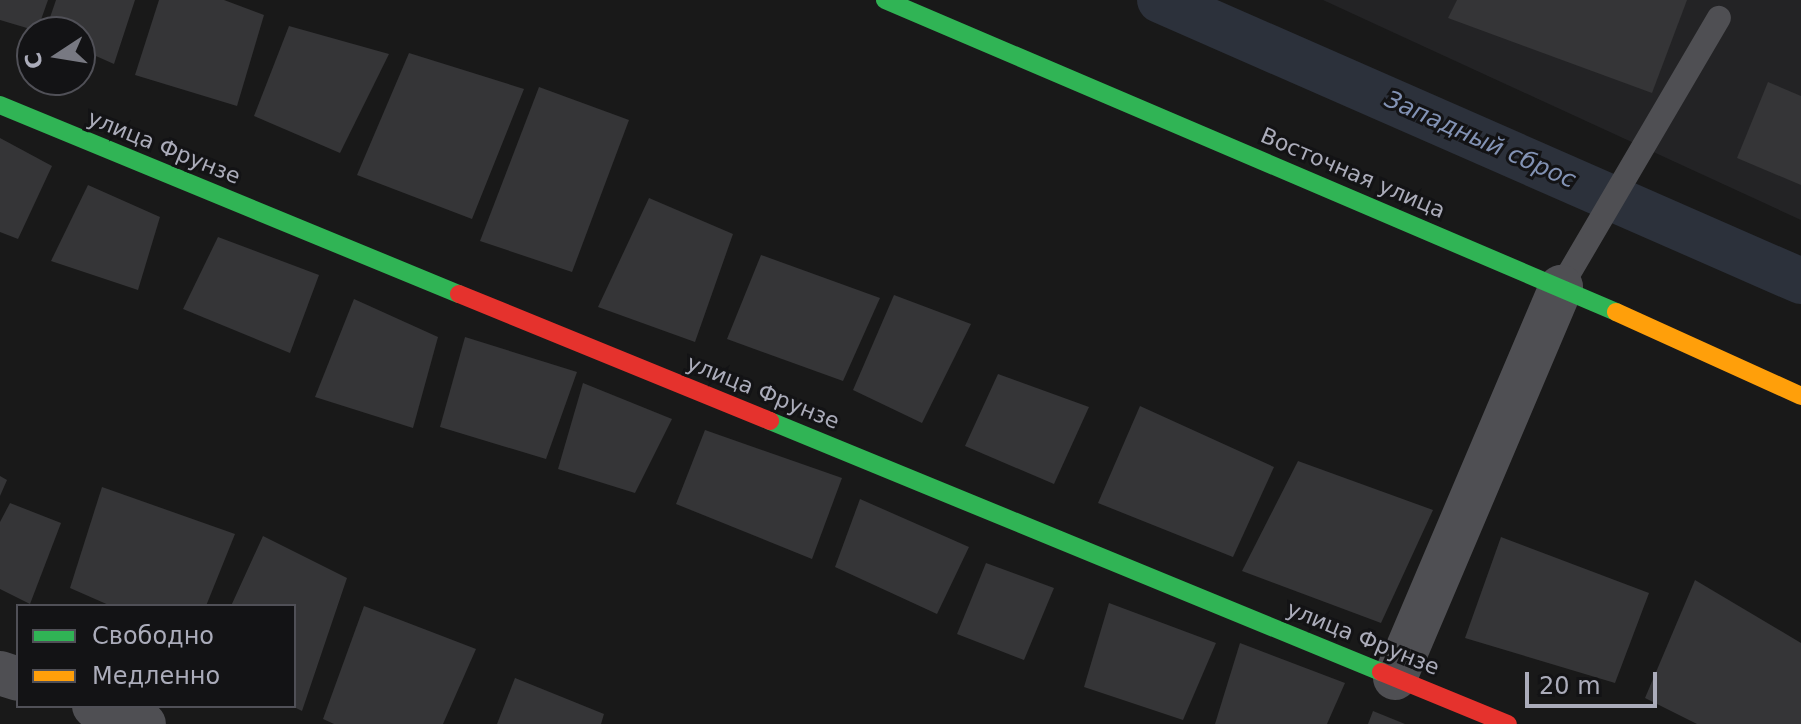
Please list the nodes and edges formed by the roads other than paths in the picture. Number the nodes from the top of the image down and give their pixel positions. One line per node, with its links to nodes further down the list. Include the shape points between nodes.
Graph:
1 (885, 0): 4 (street, Восточная улица)
2 (1719, 18): 4 (lane)
3 (0, 105): 6 (street, улица Фрунзе)
4 (1561, 287): 5 (street, Восточная улица); 6 (street)
5 (1801, 396)
6 (1395, 678): 9 (street, улица Фрунзе)
7 (100, 708): 8 (street)
8 (144, 724)
9 (1508, 724)

